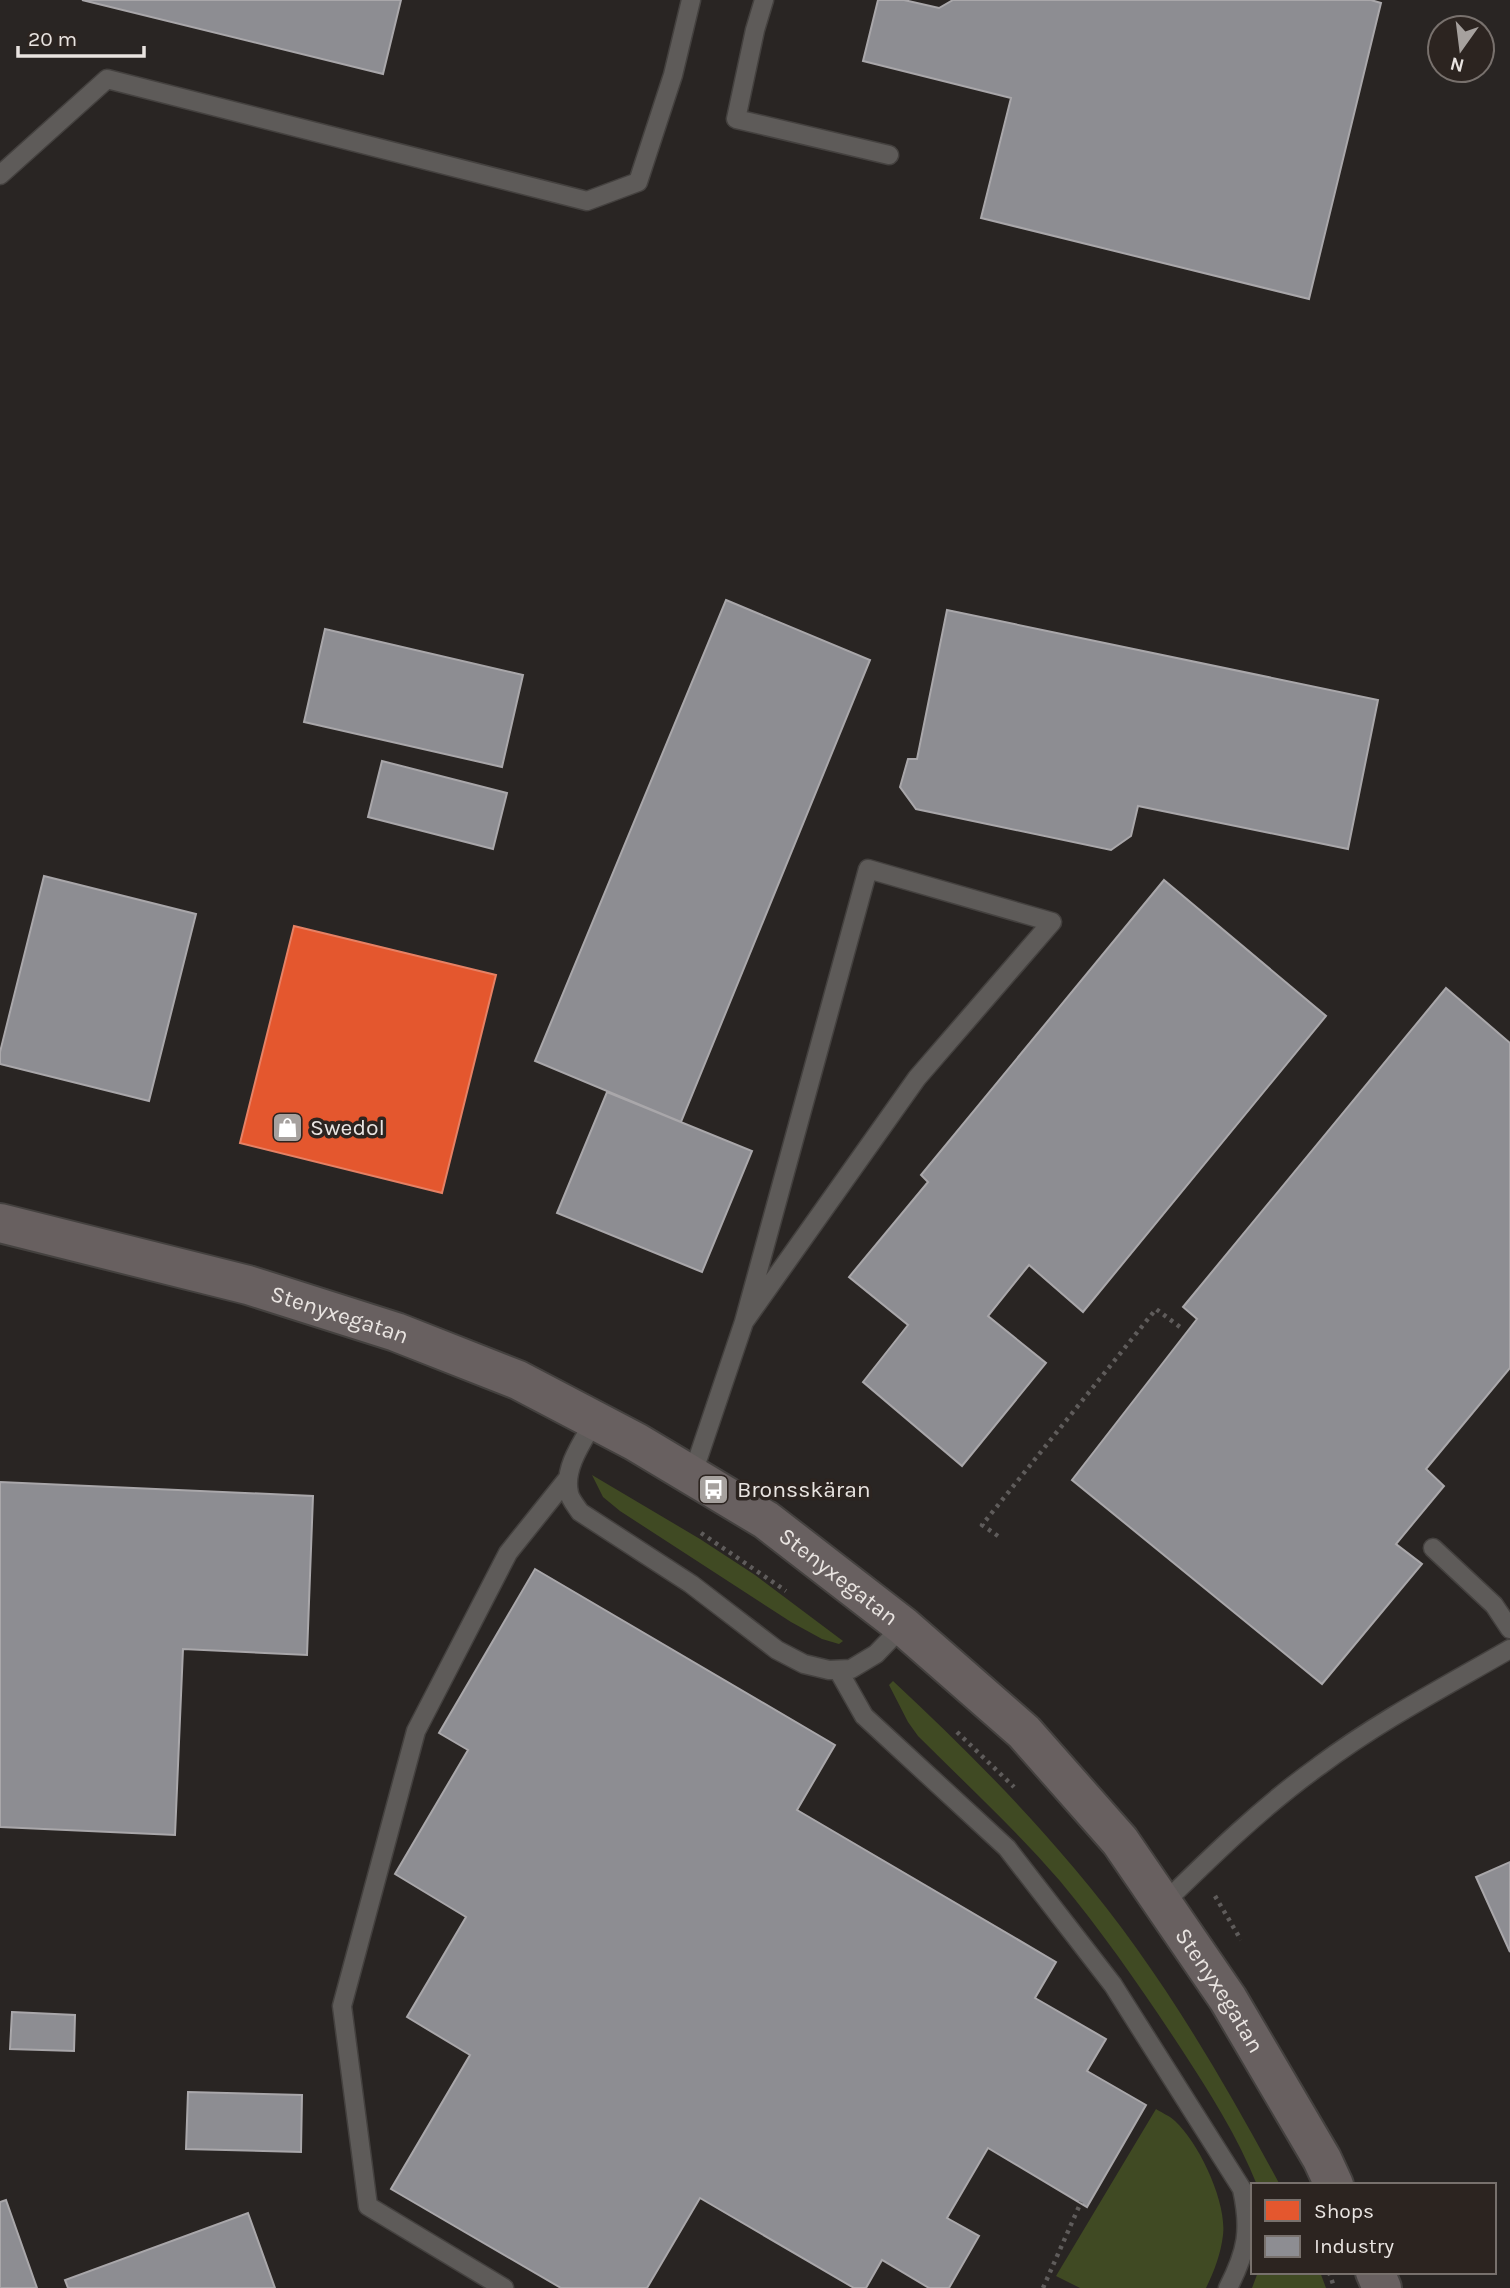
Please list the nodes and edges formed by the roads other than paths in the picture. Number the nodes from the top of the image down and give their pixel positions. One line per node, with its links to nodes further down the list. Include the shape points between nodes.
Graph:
1 (691, 0): 4 (lane, via 673,75 638,182 587,201 107,79)
2 (764, 0): 3 (lane, via 736,119)
3 (890, 155)
4 (0, 175)
5 (0, 1223): 7 (street, Stenyxegatan, via 248,1285 396,1332 518,1380)
6 (744, 1322): 6 (lane, via 917,1078 1052,922 868,869); 8 (lane)
7 (595, 1420): 8 (street, Stenyxegatan); 9 (lane)
8 (692, 1476): 11 (street, Stenyxegatan, via 766,1520)
9 (568, 1478): 14 (lane, via 569,1494 580,1512 691,1584 776,1650 804,1664); 17 (lane, via 508,1553 416,1731 342,2006 369,2206)
10 (1433, 1548): 12 (lane, via 1494,1605)
11 (903, 1626): 14 (lane, via 876,1654 851,1669); 15 (street, Stenyxegatan, via 1024,1732 1121,1841)
12 (1510, 1629)
13 (1510, 1649): 15 (lane, via 1318,1766)
14 (838, 1670): 18 (lane, via 864,1716 1007,1848 1114,1985 1242,2189 1248,2218 1245,2248)
15 (1163, 1904): 16 (street, Stenyxegatan, via 1228,1999)
16 (1333, 2183)
17 (504, 2288)
18 (1228, 2288)

